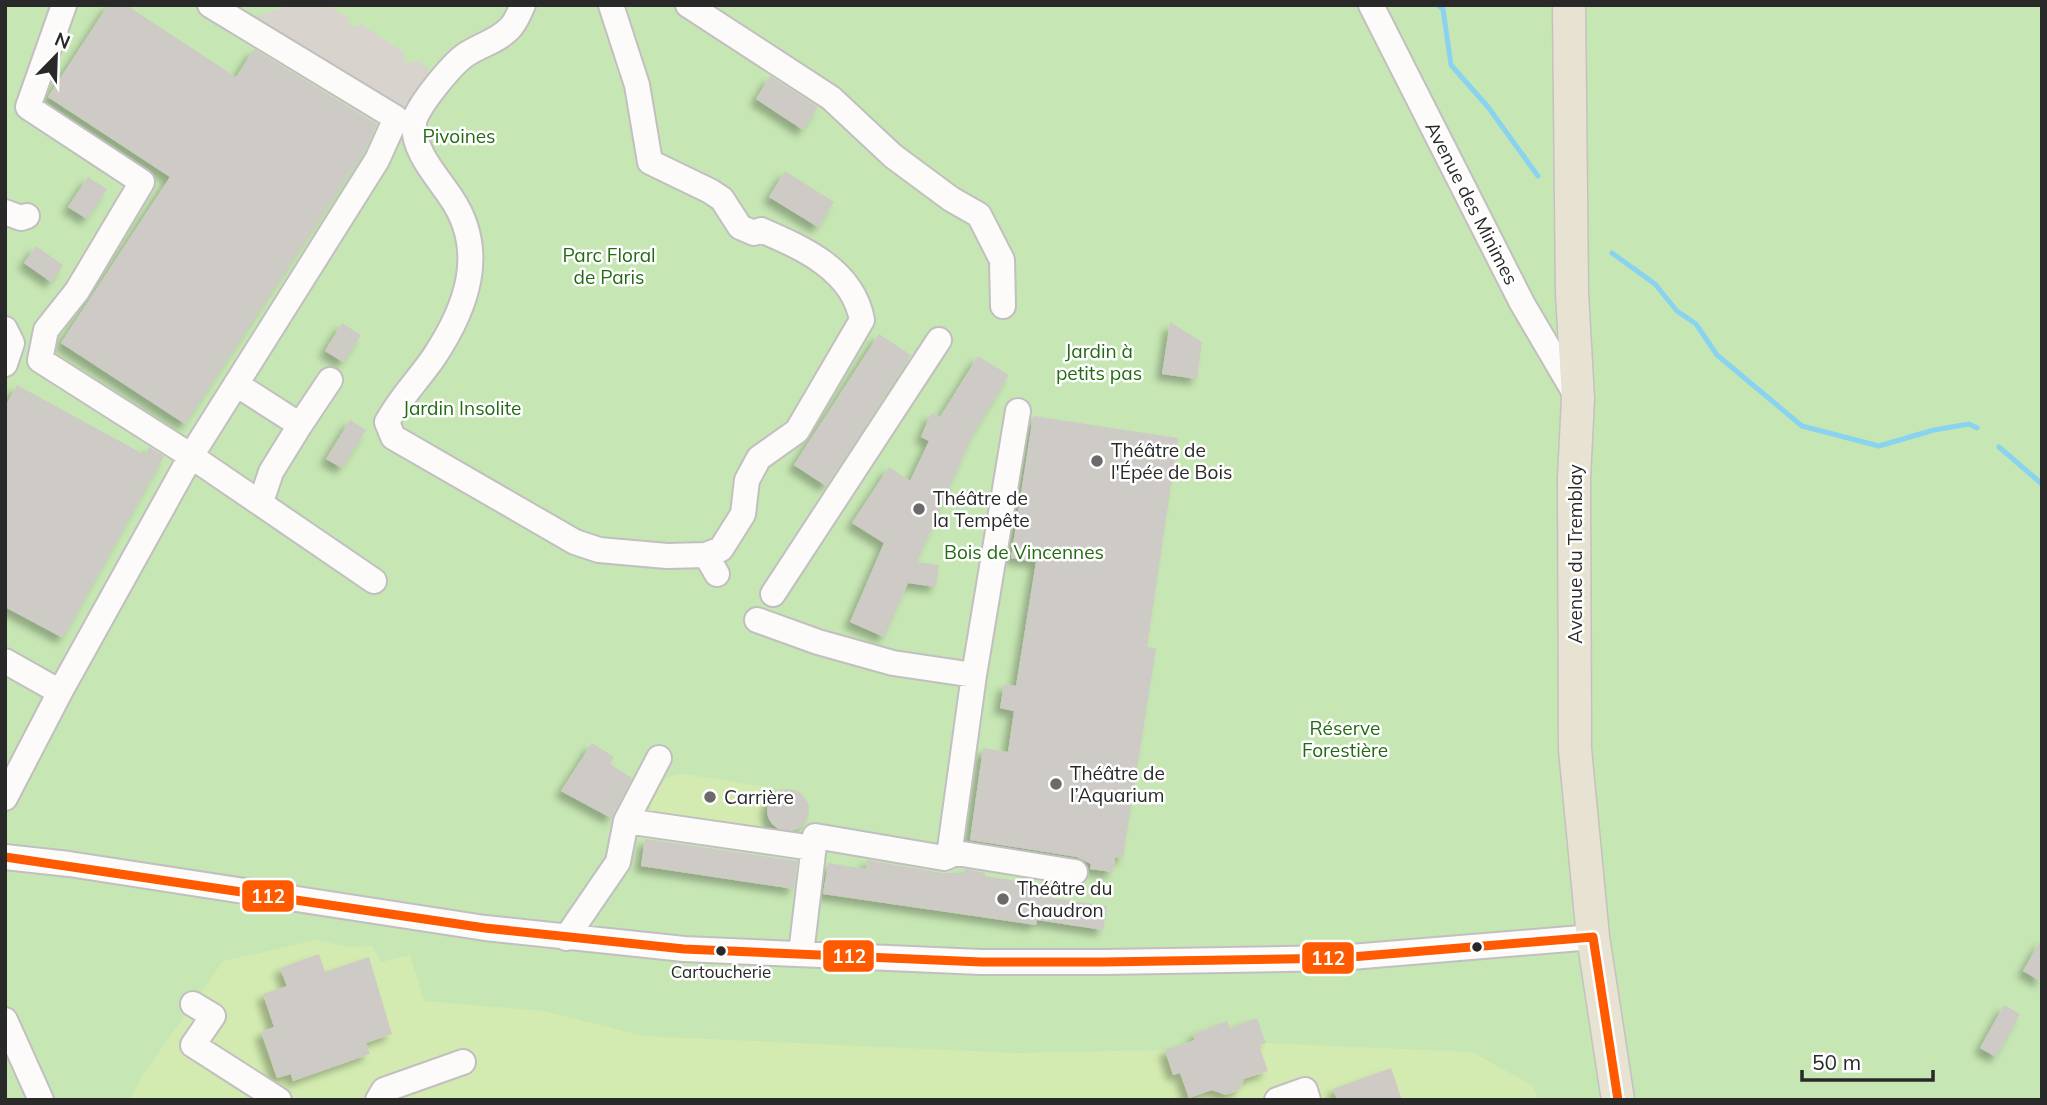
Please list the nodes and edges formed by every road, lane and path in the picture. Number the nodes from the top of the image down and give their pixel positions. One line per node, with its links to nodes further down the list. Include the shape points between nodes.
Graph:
1 (64, 5): 17 (street, via 28,107 142,182 76,291 46,330 40,360)
2 (210, 5): 13 (street, via 396,118 377,160)
3 (523, 5): 4 (street, via 512,27 463,56 423,102 414,122 420,153 460,211 473,256 469,286 459,311 434,357 387,422 393,437 575,542 599,550 712,564 743,514 747,480 759,458 797,431 862,320 858,300 829,266 771,234 740,228 722,200 650,162 637,85)
4 (611, 5)
5 (688, 5): 8 (street, via 831,98 893,156 979,215 1002,260)
6 (1371, 5): 14 (street, Avenue des Minimes, via 1522,303)
7 (1569, 5): 14 (main road, Avenue du Tremblay, via 1572,293)
8 (1003, 306)
9 (5, 329): 11 (street, via 12,343)
10 (939, 340): 20 (street)
11 (5, 364)
12 (330, 380): 16 (street)
13 (236, 384): 16 (street); 17 (street)
14 (1578, 398): 32 (main road, Avenue du Tremblay, via 1575,749)
15 (1018, 411): 23 (street)
16 (300, 425): 18 (street, via 271,472)
17 (191, 456): 18 (street); 24 (street)
18 (261, 502): 19 (street)
19 (374, 580)
20 (773, 594)
21 (757, 620): 23 (street, via 893,663)
22 (5, 661): 24 (street)
23 (974, 675): 29 (street)
24 (60, 692): 26 (street)
25 (659, 758): 27 (street)
26 (5, 798)
27 (626, 821): 28 (street); 33 (street, via 618,862)
28 (813, 848): 29 (street, via 815,836 944,858); 34 (street)
29 (950, 852): 31 (street)
30 (5, 857): 33 (street)
31 (1075, 872)
32 (1593, 937): 34 (street, via 1339,958 981,962); 43 (main road, Avenue du Tremblay)
33 (566, 938): 34 (street)
34 (801, 954)
35 (193, 1004): 39 (street, via 214,1016 193,1045)
36 (5, 1020): 38 (street)
37 (463, 1062): 40 (street, via 384,1090)
38 (41, 1100)
39 (279, 1100)
40 (378, 1100)
41 (1278, 1100): 42 (street, via 1305,1090)
42 (1308, 1100)
43 (1618, 1100)

